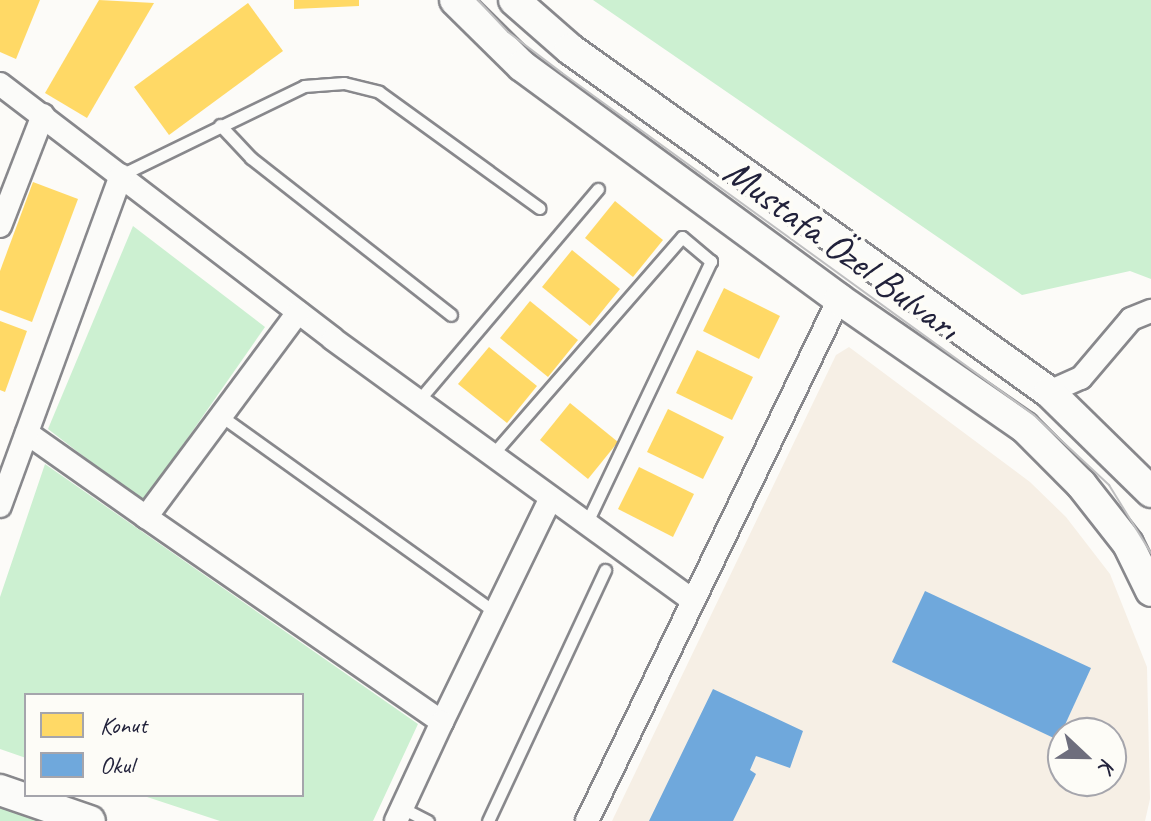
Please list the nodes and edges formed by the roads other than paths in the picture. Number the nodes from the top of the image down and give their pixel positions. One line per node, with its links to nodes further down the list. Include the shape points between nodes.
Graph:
1 (455, 0): 10 (main road, Mustafa Özel Bulvarı, via 522,66)
2 (514, 0): 14 (main road, Mustafa Özel Bulvarı, via 570,49)
3 (0, 84): 4 (street)
4 (43, 115): 6 (street); 9 (street)
5 (220, 125): 6 (lane); 8 (lane, via 304,86 362,86 379,92); 13 (lane, via 251,158)
6 (121, 175): 12 (street); 17 (street)
7 (598, 189): 15 (lane)
8 (539, 208)
9 (0, 226)
10 (839, 299): 25 (main road, Mustafa Özel Bulvarı, via 1024,427 1081,484 1128,544); 26 (street)
11 (1151, 311): 14 (street, via 1131,319 1081,378)
12 (298, 312): 15 (street); 16 (street)
13 (451, 315)
14 (1049, 392): 19 (main road, Mustafa Özel Bulvarı)
15 (418, 401): 18 (street)
16 (221, 416): 22 (street); 27 (lane)
17 (27, 433): 21 (street); 22 (street)
18 (492, 455): 20 (street); 23 (lane, via 682,237 711,261)
19 (1151, 492)
20 (551, 498): 23 (street); 27 (street)
21 (0, 506)
22 (146, 517): 28 (street)
23 (586, 524): 26 (street)
24 (605, 570): 33 (lane)
25 (1151, 591)
26 (693, 601): 34 (street)
27 (495, 612): 28 (street)
28 (442, 722): 30 (street)
29 (0, 790): 31 (main road)
30 (399, 814): 32 (lane)
31 (90, 821)
32 (428, 821)
33 (488, 821)
34 (587, 821)

